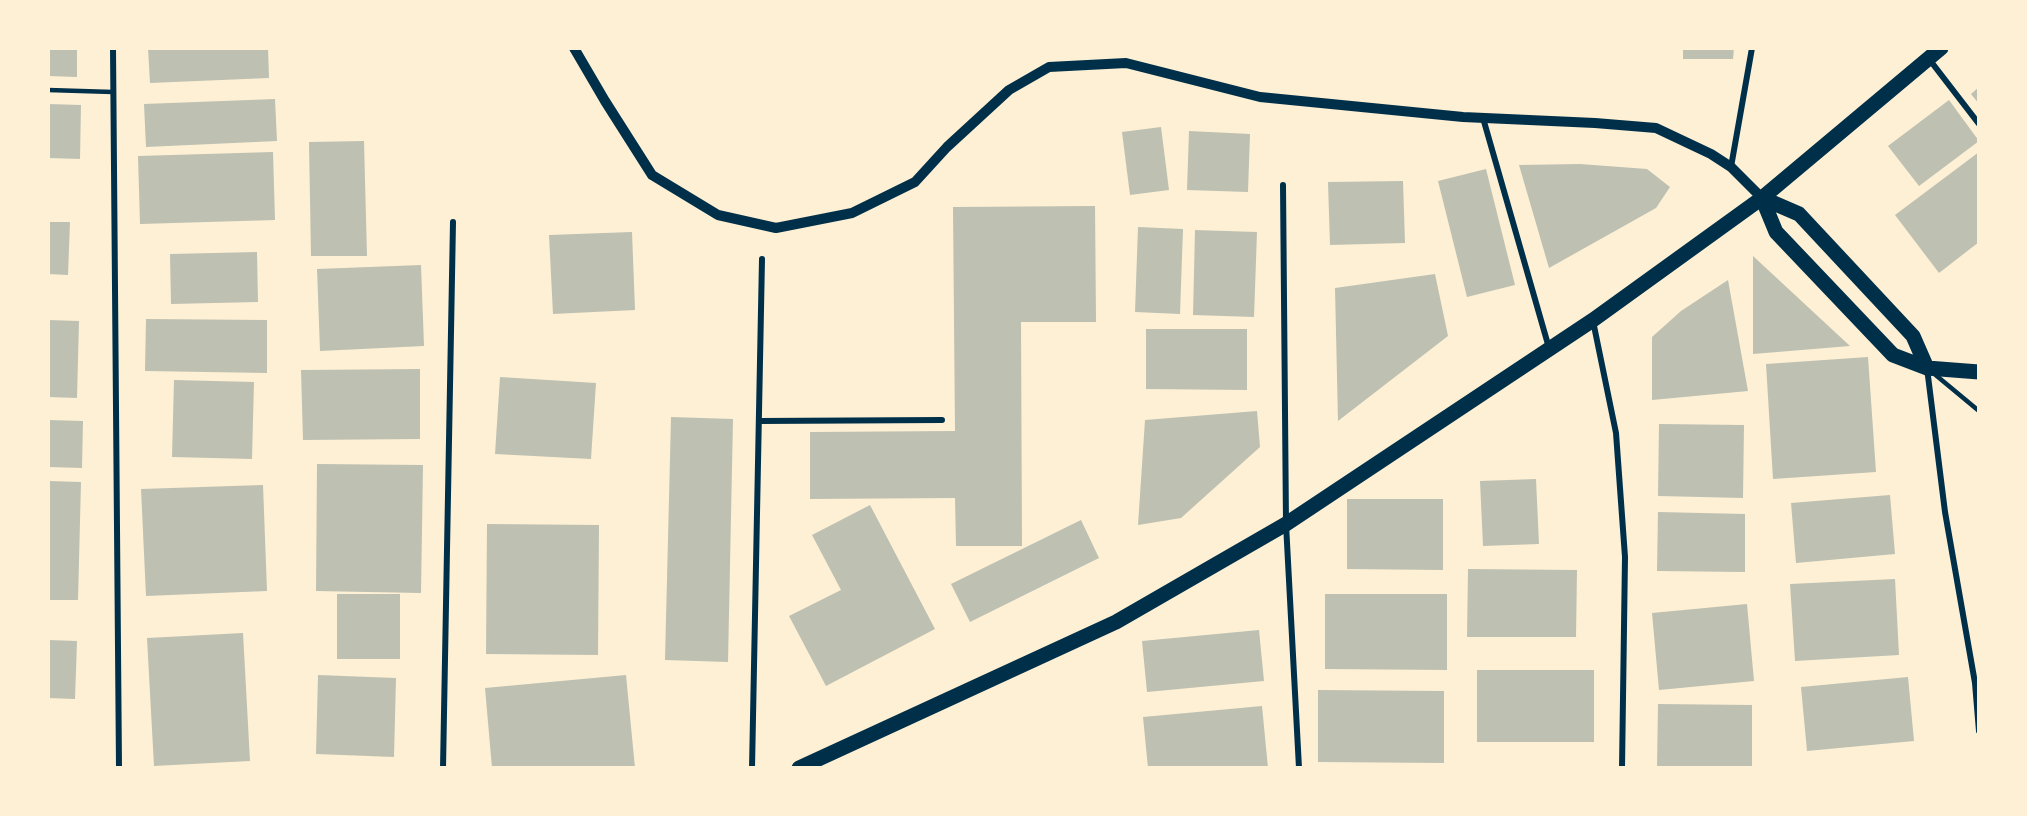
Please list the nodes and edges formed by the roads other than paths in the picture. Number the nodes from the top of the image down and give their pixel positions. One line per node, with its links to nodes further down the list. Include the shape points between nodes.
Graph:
1 (113, 48): 7 (street)
2 (574, 48): 8 (street, via 651,175 718,215 776,228 852,213 915,182 1010,90 1049,67 1126,63 1260,97)
3 (1752, 48): 10 (street)
4 (1941, 48): 5 (main road)
5 (1928, 59): 9 (street); 12 (main road)
6 (48, 90): 7 (lane)
7 (113, 92): 24 (street)
8 (1483, 117): 10 (street, via 1656,128); 16 (street)
9 (1979, 124)
10 (1731, 167): 12 (street)
11 (1283, 186): 22 (street)
12 (1762, 198): 15 (main road); 17 (main road, via 1799,214 1913,336); 17 (main road, via 1776,232 1893,355)
13 (453, 222): 25 (street)
14 (762, 259): 21 (street)
15 (1593, 320): 16 (main road); 29 (street, via 1616,433 1625,557)
16 (1549, 349): 22 (main road)
17 (1927, 368): 18 (main road); 19 (lane); 23 (street)
18 (1979, 372)
19 (1979, 411)
20 (942, 420): 21 (street)
21 (759, 421): 26 (street)
22 (1286, 524): 27 (main road, via 1116,622); 28 (street)
23 (1979, 731)
24 (119, 768)
25 (443, 768)
26 (752, 768)
27 (799, 768)
28 (1299, 768)
29 (1622, 768)

